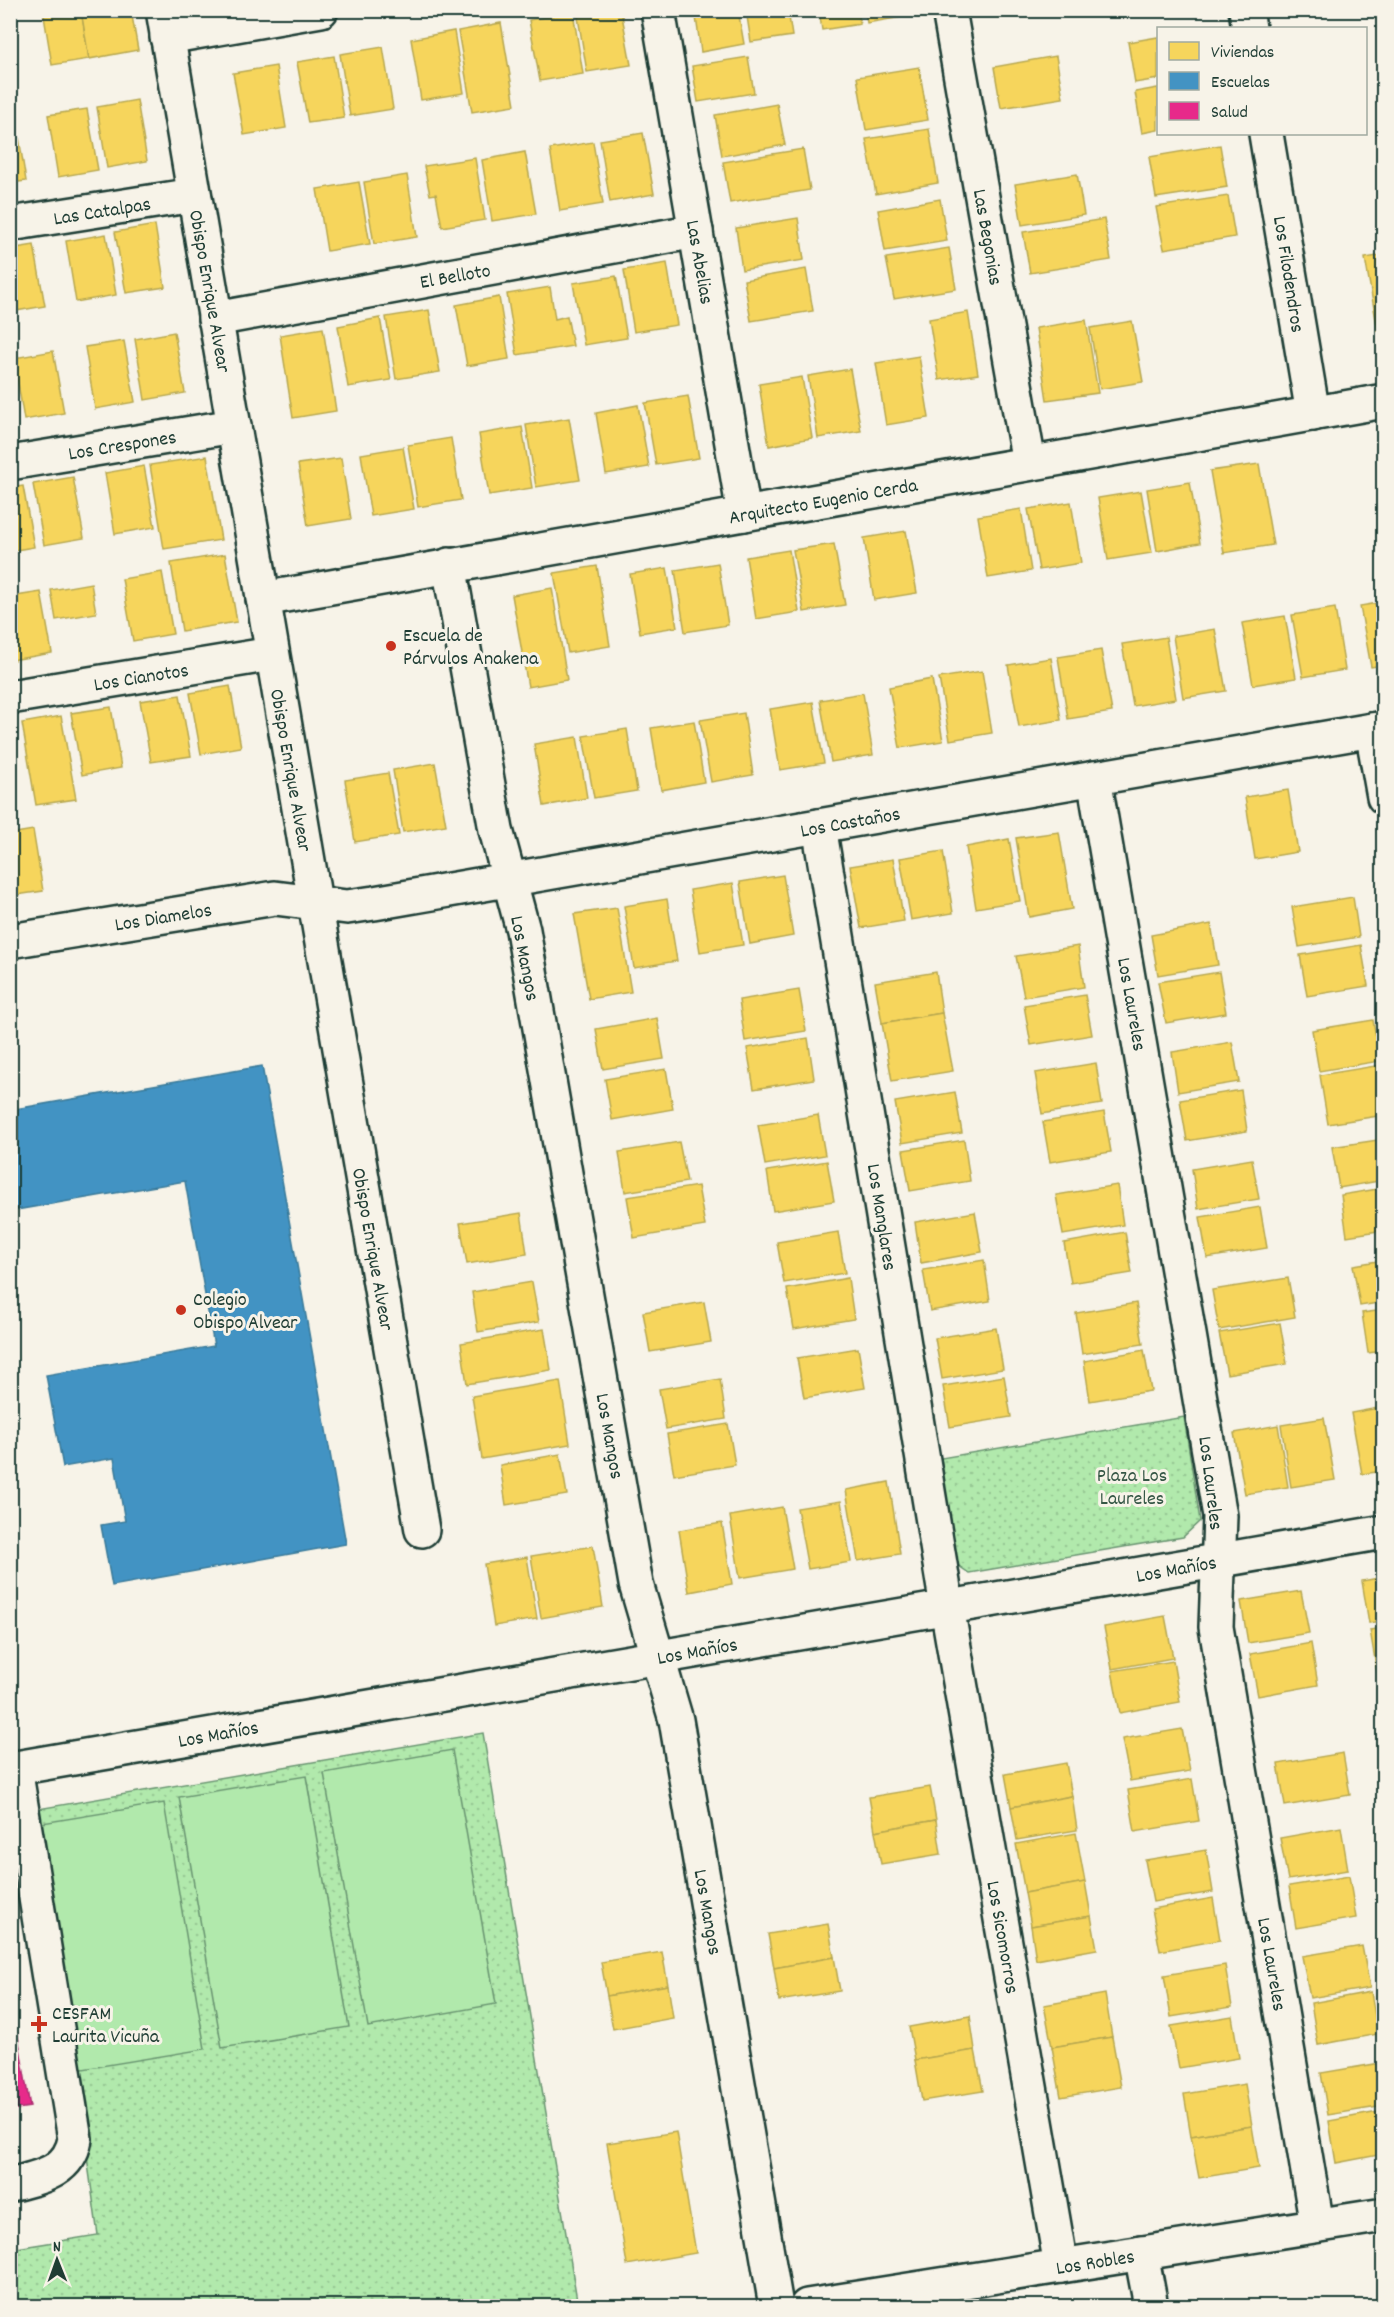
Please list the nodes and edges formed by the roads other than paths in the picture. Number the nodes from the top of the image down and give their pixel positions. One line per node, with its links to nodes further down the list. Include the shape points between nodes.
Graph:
1 (321, 10): 5 (street)
2 (658, 10): 10 (street, Las Abelias)
3 (950, 10): 16 (street, Las Begonias)
4 (1246, 10): 6 (street)
5 (165, 24): 8 (street, Obispo Enrique Alvear)
6 (1249, 27)
7 (1266, 135): 13 (street, Los Filodendros)
8 (195, 195): 9 (street, Las Catalpas); 11 (street, Obispo Enrique Alvear)
9 (10, 224)
10 (696, 231): 11 (street, El Belloto); 17 (street, Las Abelias)
11 (215, 319): 14 (street, Obispo Enrique Alvear)
12 (1383, 401): 13 (street, Arquitecto Eugenio Cerda)
13 (1313, 414): 16 (street, Arquitecto Eugenio Cerda)
14 (234, 426): 15 (street, Los Crespones); 19 (street, Obispo Enrique Alvear)
15 (10, 463)
16 (1029, 464): 17 (street, Arquitecto Eugenio Cerda)
17 (744, 514): 18 (street, Arquitecto Eugenio Cerda)
18 (449, 565): 19 (street, Arquitecto Eugenio Cerda); 26 (street, Los Mangos, via 496,830)
19 (263, 599): 20 (street, Obispo Enrique Alvear)
20 (272, 654): 21 (street, Los Cianotos); 27 (street, Obispo Enrique Alvear)
21 (10, 697)
22 (1378, 729): 23 (street, Los Castaños); 24 (street)
23 (1094, 778): 25 (street, Los Castaños); 31 (street, Los Laureles, via 1220,1516)
24 (1383, 797)
25 (819, 826): 26 (street, Los Castaños); 32 (street, Los Manglares)
26 (509, 880): 27 (street, Los Castaños, via 347,907); 33 (street, Los Mangos, via 523,930 636,1584)
27 (315, 903): 28 (street, Los Diamelos, via 276,898); 29 (street, Obispo Enrique Alvear)
28 (10, 941)
29 (422, 1530)
30 (1383, 1532): 31 (street, Los Mañíos)
31 (1219, 1560): 32 (street, Los Mañíos); 37 (street, Los Laureles, via 1216,1627)
32 (947, 1607): 33 (street, Los Mañíos); 39 (street, Los Sicomorros)
33 (657, 1657): 34 (street, Los Mañíos); 41 (street, Los Mangos, via 676,1720)
34 (13, 1769): 35 (street, via 75,2139 67,2162 54,2172)
35 (10, 2185)
36 (1383, 2215): 37 (street, Los Robles)
37 (1317, 2225): 38 (street, Los Robles)
38 (1141, 2253): 39 (street, Los Robles); 43 (street)
39 (1061, 2266): 40 (street, Los Robles)
40 (859, 2302): 42 (street, Los Robles)
41 (776, 2307)
42 (807, 2307)
43 (1150, 2307)

